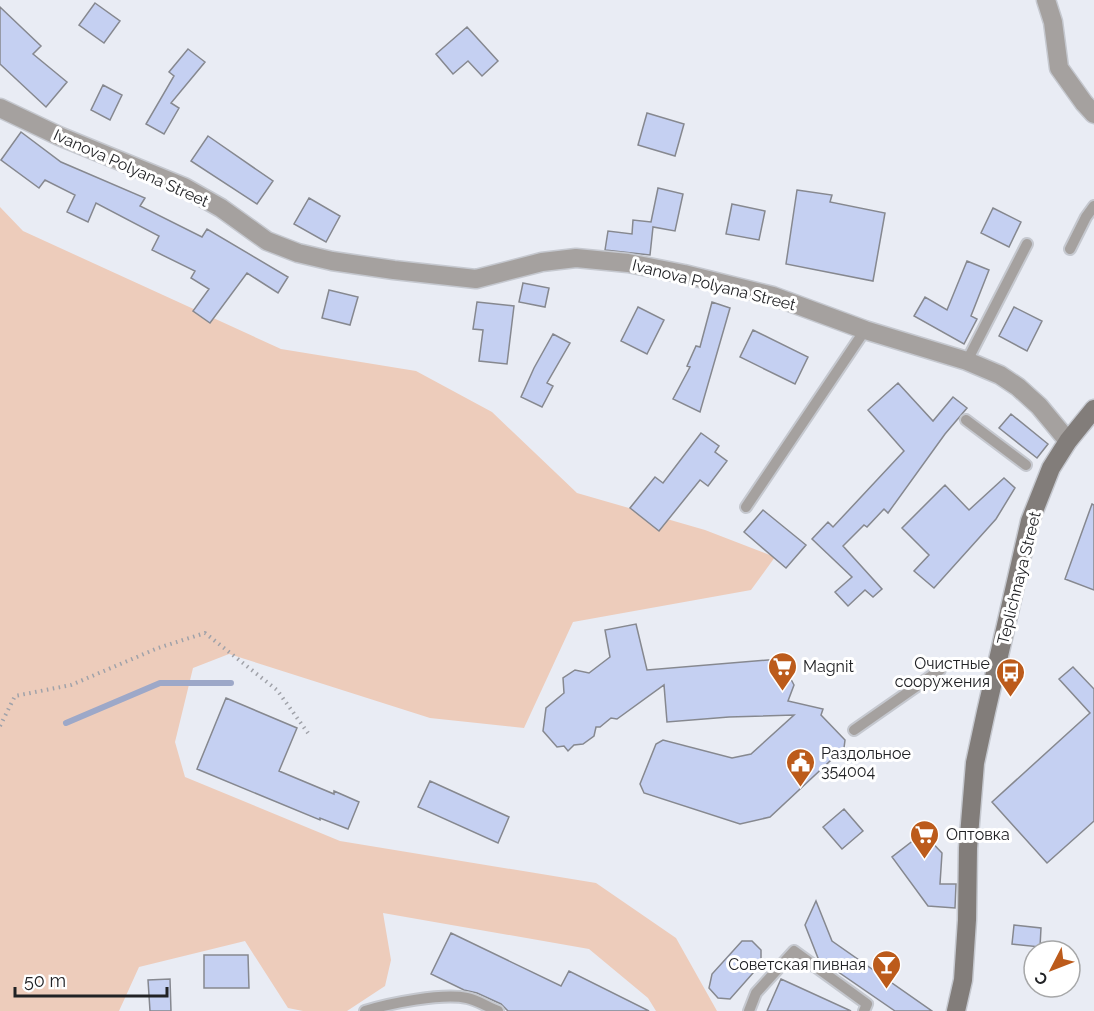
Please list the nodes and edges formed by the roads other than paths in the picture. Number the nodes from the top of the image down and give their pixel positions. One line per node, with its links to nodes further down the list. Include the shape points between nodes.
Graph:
1 (1046, 0): 3 (street, via 1059,68)
2 (0, 108): 7 (street, Ivanova Polyana Street, via 184,187 267,241 298,253 332,261 476,279 553,260 628,263 773,296)
3 (1094, 114)
4 (1094, 206): 6 (lane)
5 (1027, 244): 8 (lane)
6 (1070, 249)
7 (865, 330): 8 (street, Ivanova Polyana Street); 13 (lane)
8 (967, 361): 11 (street, Ivanova Polyana Street, via 1018,387)
9 (1094, 409): 11 (street, Teplichnaya Street)
10 (966, 420): 12 (lane)
11 (1068, 441): 20 (street, Teplichnaya Street, via 1051,468 1030,521 975,763 963,980)
12 (1026, 465)
13 (746, 507)
14 (940, 670): 15 (lane)
15 (854, 730)
16 (365, 1011): 17 (lane, via 394,1002 456,997)
17 (498, 1011)
18 (749, 1011): 19 (lane, via 756,993 794,951 867,1004)
19 (864, 1011)
20 (956, 1011)

